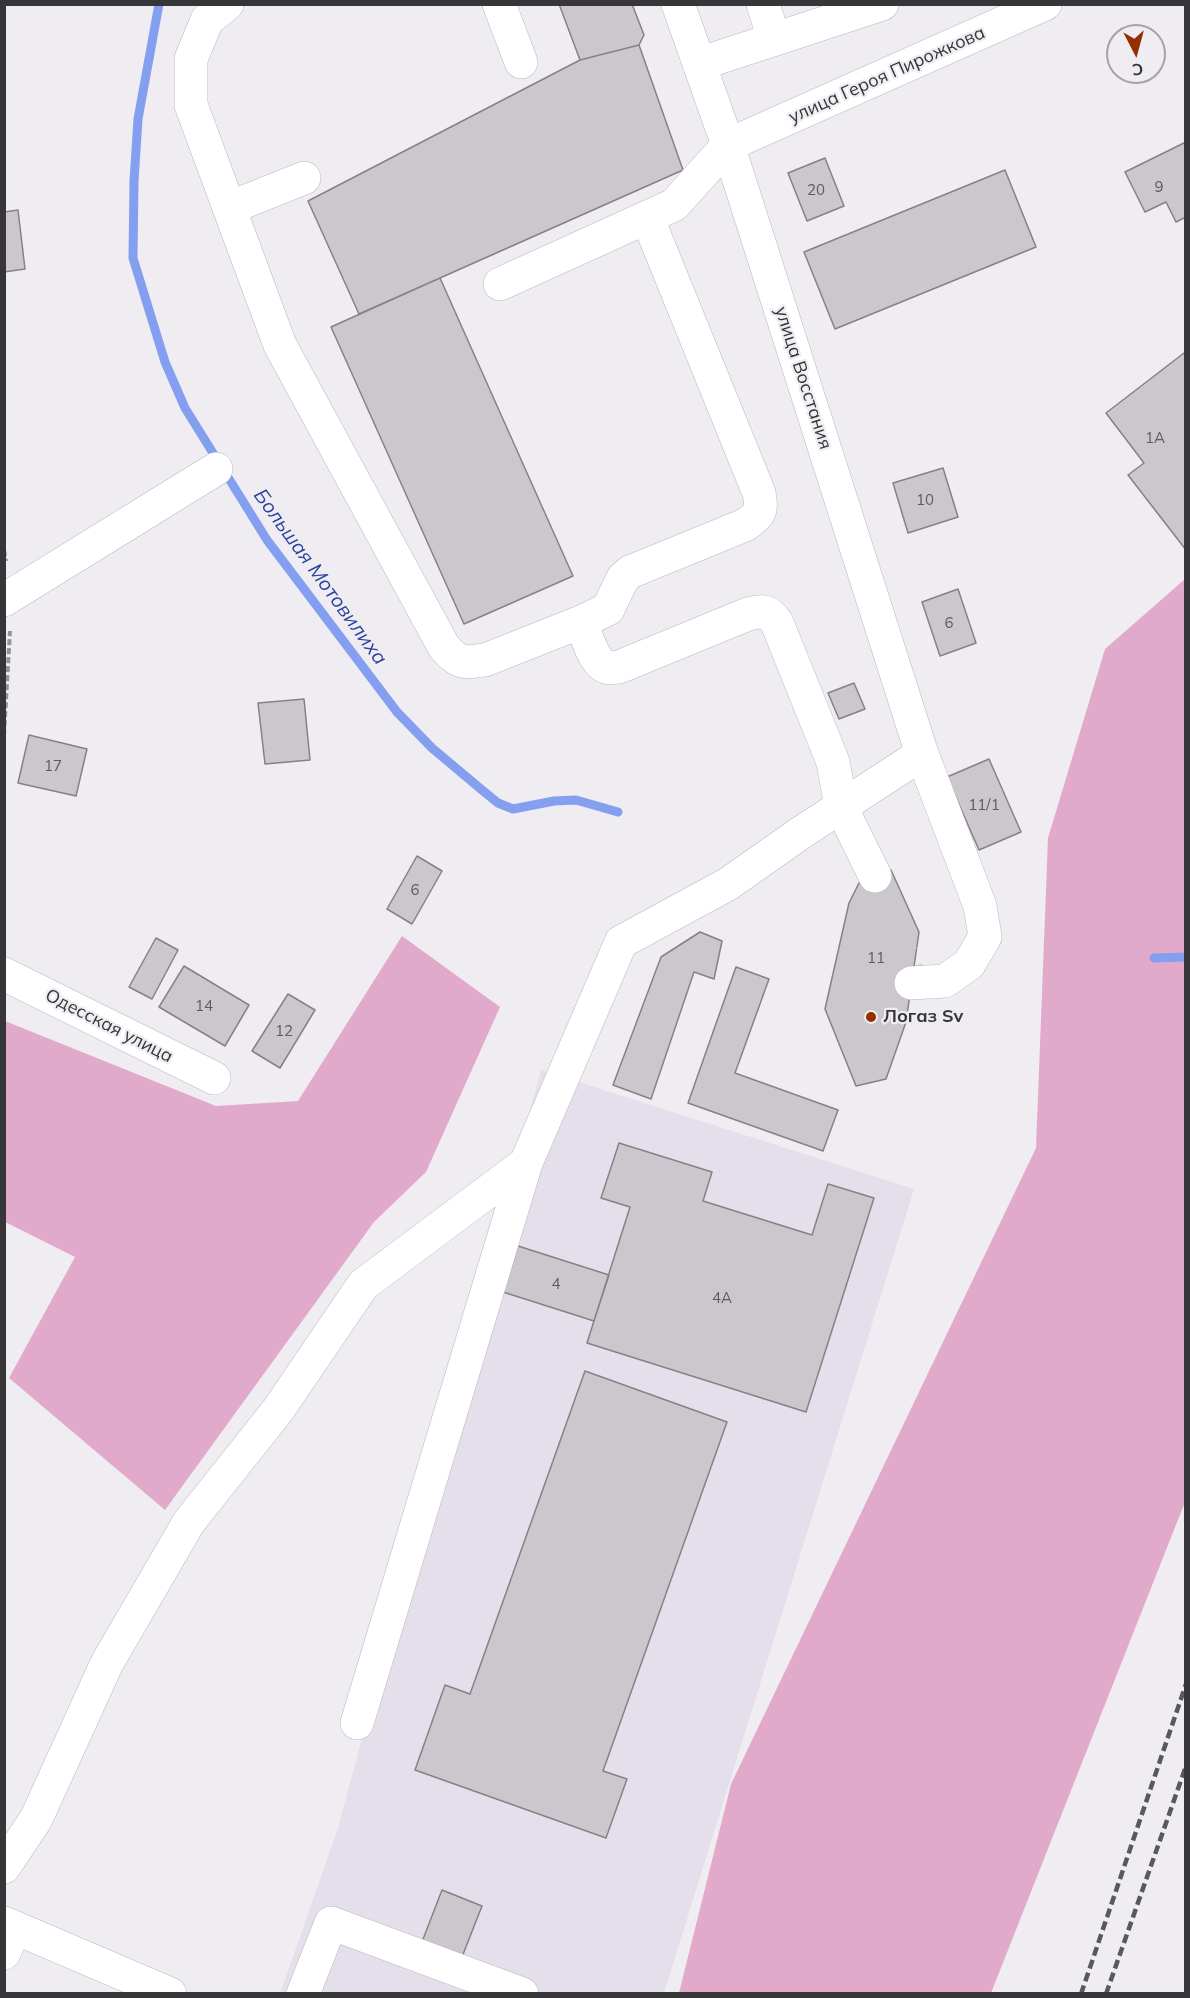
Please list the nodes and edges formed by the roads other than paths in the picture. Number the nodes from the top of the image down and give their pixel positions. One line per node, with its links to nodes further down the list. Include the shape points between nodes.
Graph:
1 (227, 4): 12 (street, via 207,20 191,59 191,105)
2 (499, 4): 8 (street)
3 (678, 4): 9 (street, улица Восстания)
4 (763, 4): 7 (street)
5 (882, 4): 7 (street)
6 (1046, 4): 10 (street, улица Героя Пирожкова)
7 (774, 39): 9 (street)
8 (521, 62)
9 (699, 64): 10 (street, улица Восстания)
10 (728, 145): 13 (street, via 674,205); 18 (street, улица Восстания)
11 (304, 178): 12 (street)
12 (229, 208): 17 (street, via 280,345 444,647 455,659 470,663)
13 (647, 217): 14 (street); 17 (street, via 761,505 758,516 745,525 630,572 623,578 609,609)
14 (500, 284)
15 (216, 469): 16 (street)
16 (8, 598)
17 (581, 622): 19 (street, via 600,664 608,668 748,614 771,614 833,762)
18 (922, 754): 19 (street); 22 (street, улица Восстания, via 980,906 985,937 969,964 945,981)
19 (841, 807): 20 (street); 24 (street, via 728,884 621,942)
20 (875, 876)
21 (4, 974): 23 (street, Одесская улица)
22 (910, 984)
23 (214, 1078)
24 (526, 1163): 25 (street); 26 (street, via 363,1284 278,1410 189,1522 107,1663 36,1819)
25 (357, 1723)
26 (4, 1867)
27 (8, 1935): 28 (street)
28 (170, 1994)
29 (303, 1994): 30 (street, via 330,1923)
30 (522, 1994)

